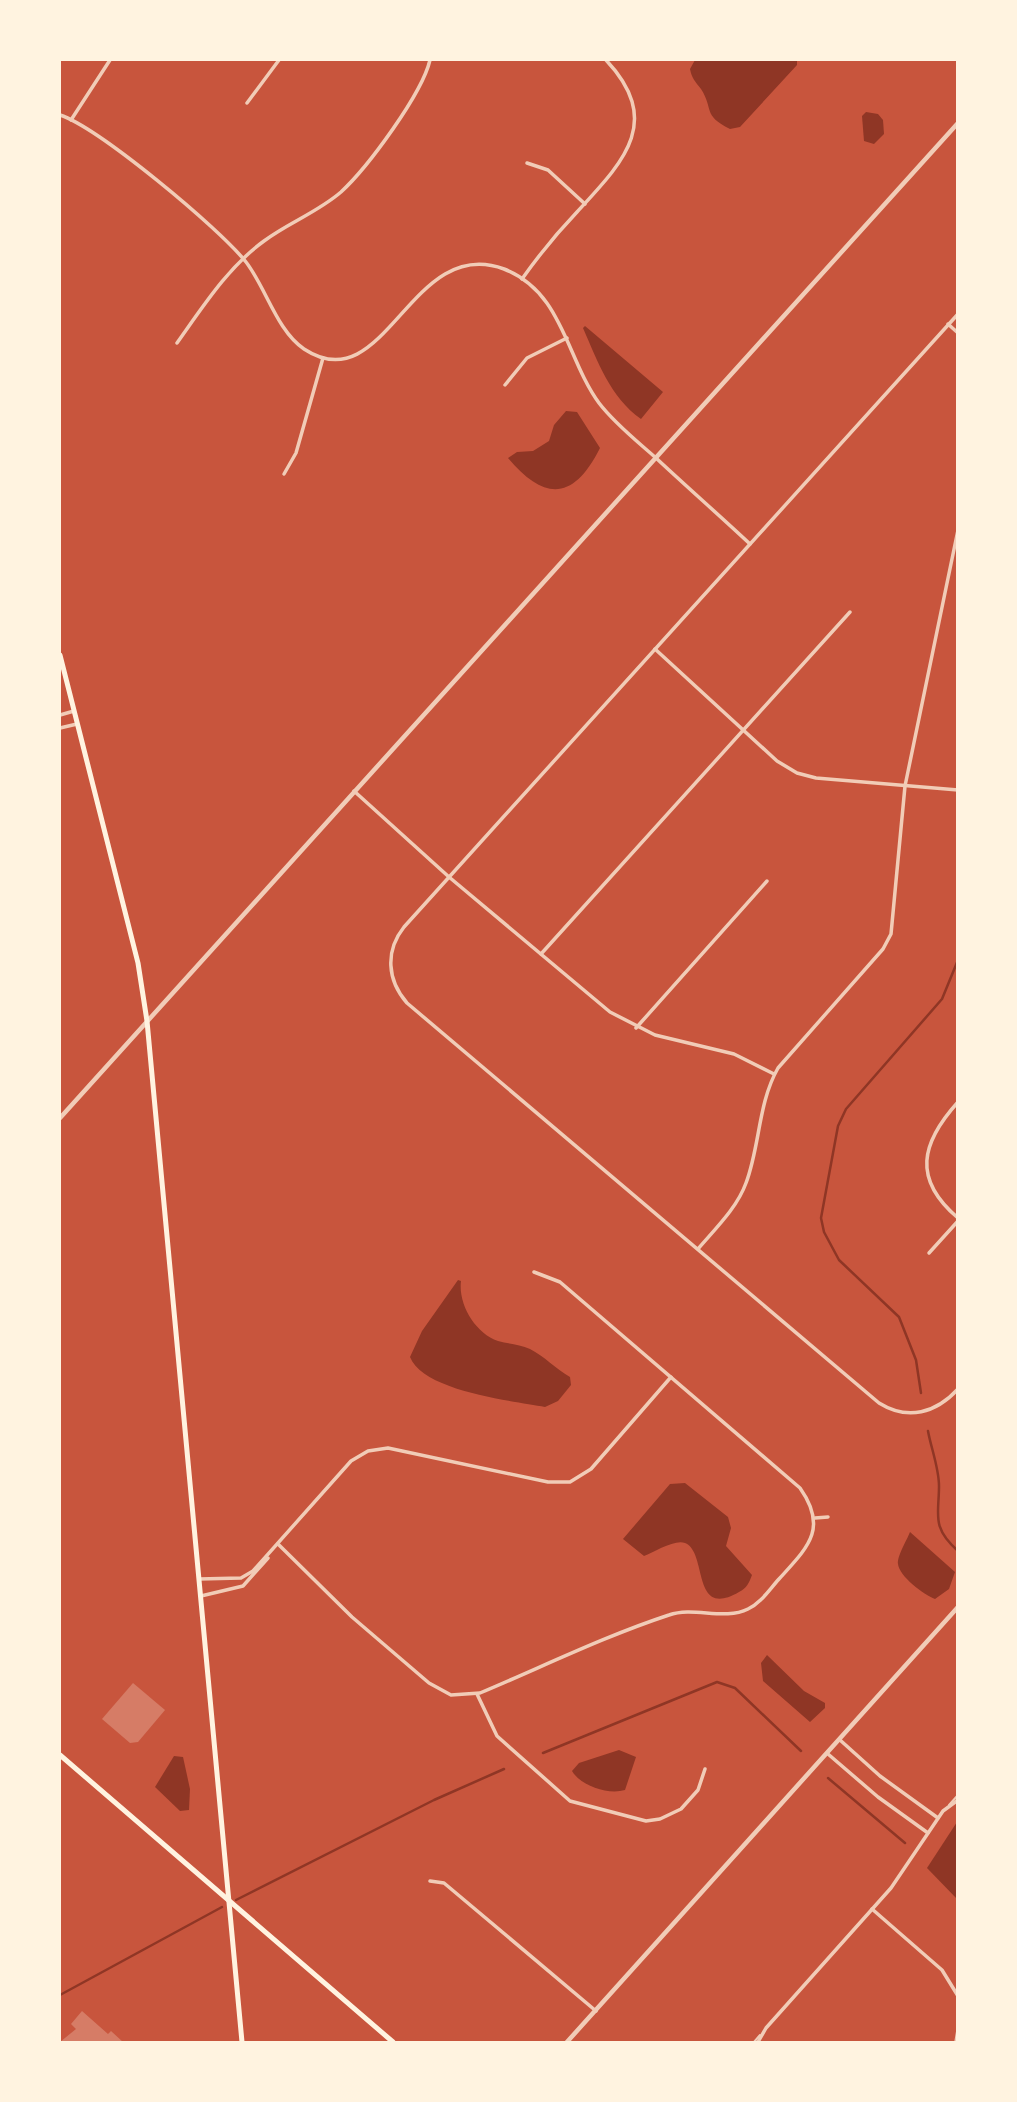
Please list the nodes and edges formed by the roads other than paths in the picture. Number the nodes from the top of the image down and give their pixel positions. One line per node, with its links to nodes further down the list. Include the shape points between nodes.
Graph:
1 (110, 60): 7 (street)
2 (279, 60): 5 (street)
3 (430, 60): 11 (street, via 410,105 341,192 263,241)
4 (606, 60): 10 (street, via 630,96 633,138 625,158)
5 (247, 103)
6 (60, 115): 7 (street)
7 (71, 120): 11 (street, via 101,138 195,213)
8 (957, 123): 20 (street)
9 (527, 163): 10 (street, via 548,170)
10 (584, 204): 12 (street)
11 (244, 259): 17 (street); 18 (street, via 294,341)
12 (522, 279): 16 (street, via 549,304); 18 (street, via 488,265 455,268 423,289 366,351 338,360)
13 (957, 314): 14 (street)
14 (948, 324): 15 (street); 23 (street)
15 (957, 333)
16 (567, 338): 19 (street, via 527,358); 20 (street, via 597,401)
17 (177, 343)
18 (323, 358): 21 (street, via 296,453)
19 (505, 385)
20 (655, 457): 23 (street); 34 (street)
21 (284, 474)
22 (957, 530): 32 (street)
23 (750, 544): 25 (street)
24 (850, 612): 31 (street)
25 (655, 649): 31 (street); 35 (street)
26 (60, 655): 27 (main road)
27 (74, 711): 28 (street); 29 (main road)
28 (60, 715)
29 (77, 724): 30 (street); 38 (main road, via 138,963)
30 (60, 728)
31 (744, 730): 32 (street, via 797,773); 37 (street)
32 (905, 786): 33 (street); 40 (street, via 890,937)
33 (957, 790)
34 (354, 791): 35 (street); 38 (street)
35 (449, 877): 37 (street); 44 (street, via 396,939 391,956 393,981 407,1003)
36 (767, 881): 39 (street)
37 (541, 954): 39 (street)
38 (147, 1021): 42 (street); 52 (main road)
39 (636, 1028): 40 (street, via 734,1054)
40 (774, 1074): 44 (street, via 746,1185)
41 (957, 1102): 43 (street, via 933,1133 926,1158 928,1178 938,1199)
42 (60, 1118)
43 (957, 1219): 45 (street)
44 (698, 1249): 48 (street, via 883,1406 909,1414 936,1408)
45 (929, 1253)
46 (534, 1272): 47 (street, via 560,1282)
47 (670, 1377): 50 (street, via 800,1488); 51 (street, via 591,1469 576,1479 548,1482 388,1448 371,1450 351,1461)
48 (957, 1389)
49 (828, 1517): 50 (street)
50 (815, 1518): 55 (street, via 805,1550 746,1610 671,1614)
51 (278, 1545): 52 (street, via 241,1578); 53 (street, via 243,1586); 55 (street, via 429,1683 451,1695)
52 (199, 1579): 53 (main road)
53 (201, 1596): 64 (main road)
54 (957, 1607): 56 (street)
55 (477, 1694): 59 (street, via 497,1736 570,1801 646,1821 660,1819 681,1809 698,1790)
56 (840, 1740): 57 (street); 61 (street)
57 (828, 1754): 62 (street); 67 (street)
58 (60, 1755): 64 (main road)
59 (705, 1769)
60 (957, 1798): 61 (street)
61 (938, 1818): 62 (street)
62 (929, 1833): 65 (street)
63 (429, 1881): 67 (street, via 444,1883)
64 (229, 1900): 69 (main road); 70 (main road)
65 (872, 1909): 66 (street, via 943,1972); 72 (street)
66 (957, 1996)
67 (596, 2011): 71 (street)
68 (957, 2030): 73 (street)
69 (242, 2042)
70 (393, 2042)
71 (567, 2042)
72 (756, 2042)
73 (956, 2042)

